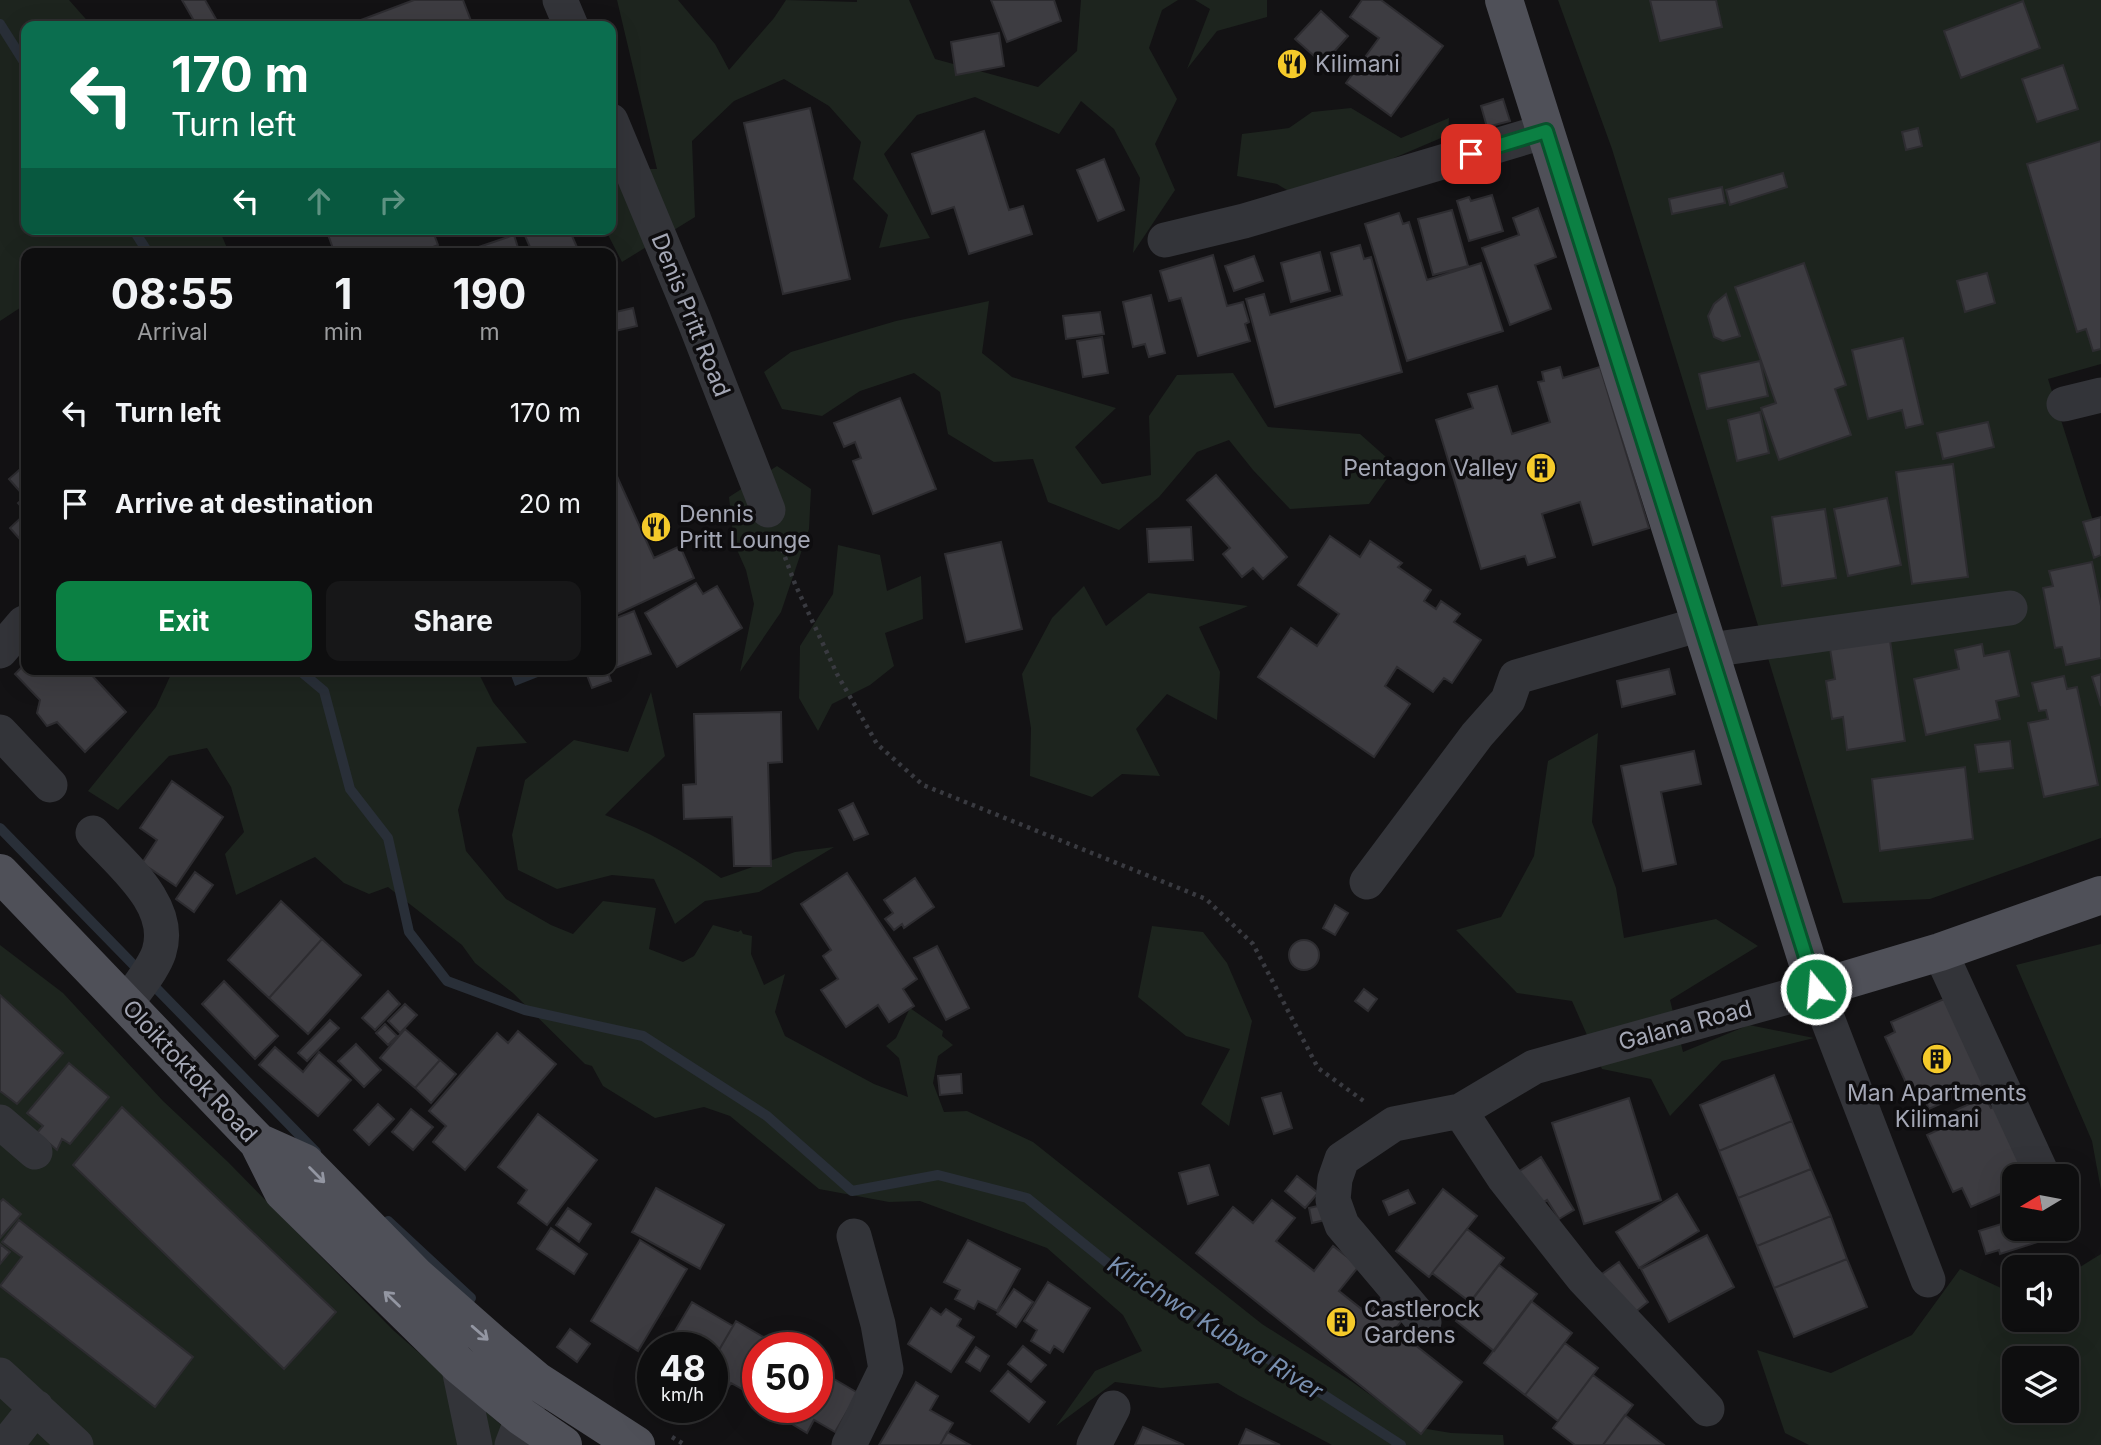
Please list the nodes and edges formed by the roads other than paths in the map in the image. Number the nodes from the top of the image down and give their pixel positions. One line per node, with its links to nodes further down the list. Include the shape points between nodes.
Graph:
1 (560, 0): 3 (street)
2 (1504, 0): 4 (main road)
3 (569, 21)
4 (1546, 131): 6 (street); 12 (main road)
5 (616, 133): 9 (street, Denis Pritt Road)
6 (1165, 240)
7 (2101, 395): 8 (street)
8 (2064, 404)
9 (768, 510)
10 (2010, 608): 12 (street)
11 (21, 626): 13 (street)
12 (1706, 637): 18 (street, via 1516,677 1508,700 1476,735); 22 (main road)
13 (0, 651)
14 (0, 732): 15 (street)
15 (50, 785)
16 (93, 834): 21 (street, via 156,908 162,930 159,954)
17 (0, 873): 21 (main road, Oloiktoktok Road)
18 (1367, 882)
19 (2101, 895): 20 (main road, Galana Road)
20 (1940, 952): 22 (main road, Galana Road); 27 (street)
21 (139, 984): 25 (main road, Oloiktoktok Road, via 220,1105)
22 (1809, 991): 23 (street, Galana Road, via 1534,1068); 29 (street)
23 (1460, 1111): 30 (street, Galana Road, via 1394,1124 1342,1160 1335,1179 1333,1200 1342,1225); 36 (street, via 1504,1178 1583,1278)
24 (0, 1122): 26 (street)
25 (258, 1142): 31 (main road, Oloiktoktok Road, one-way to 25, via 283,1192); 33 (main road, one-way to 33, via 305,1163 416,1276)
26 (35, 1152)
27 (2037, 1164)
28 (854, 1236): 42 (street, via 886,1369)
29 (1928, 1280)
30 (1424, 1322)
31 (458, 1364): 37 (main road, Oloiktoktok Road); 40 (street)
32 (0, 1375): 34 (street)
33 (550, 1390): 37 (street); 41 (main road)
34 (36, 1407): 38 (street); 39 (street)
35 (1112, 1408): 43 (street)
36 (1707, 1409)
37 (534, 1437)
38 (6, 1445)
39 (76, 1445)
40 (475, 1445)
41 (636, 1445)
42 (849, 1445)
43 (1094, 1445)

